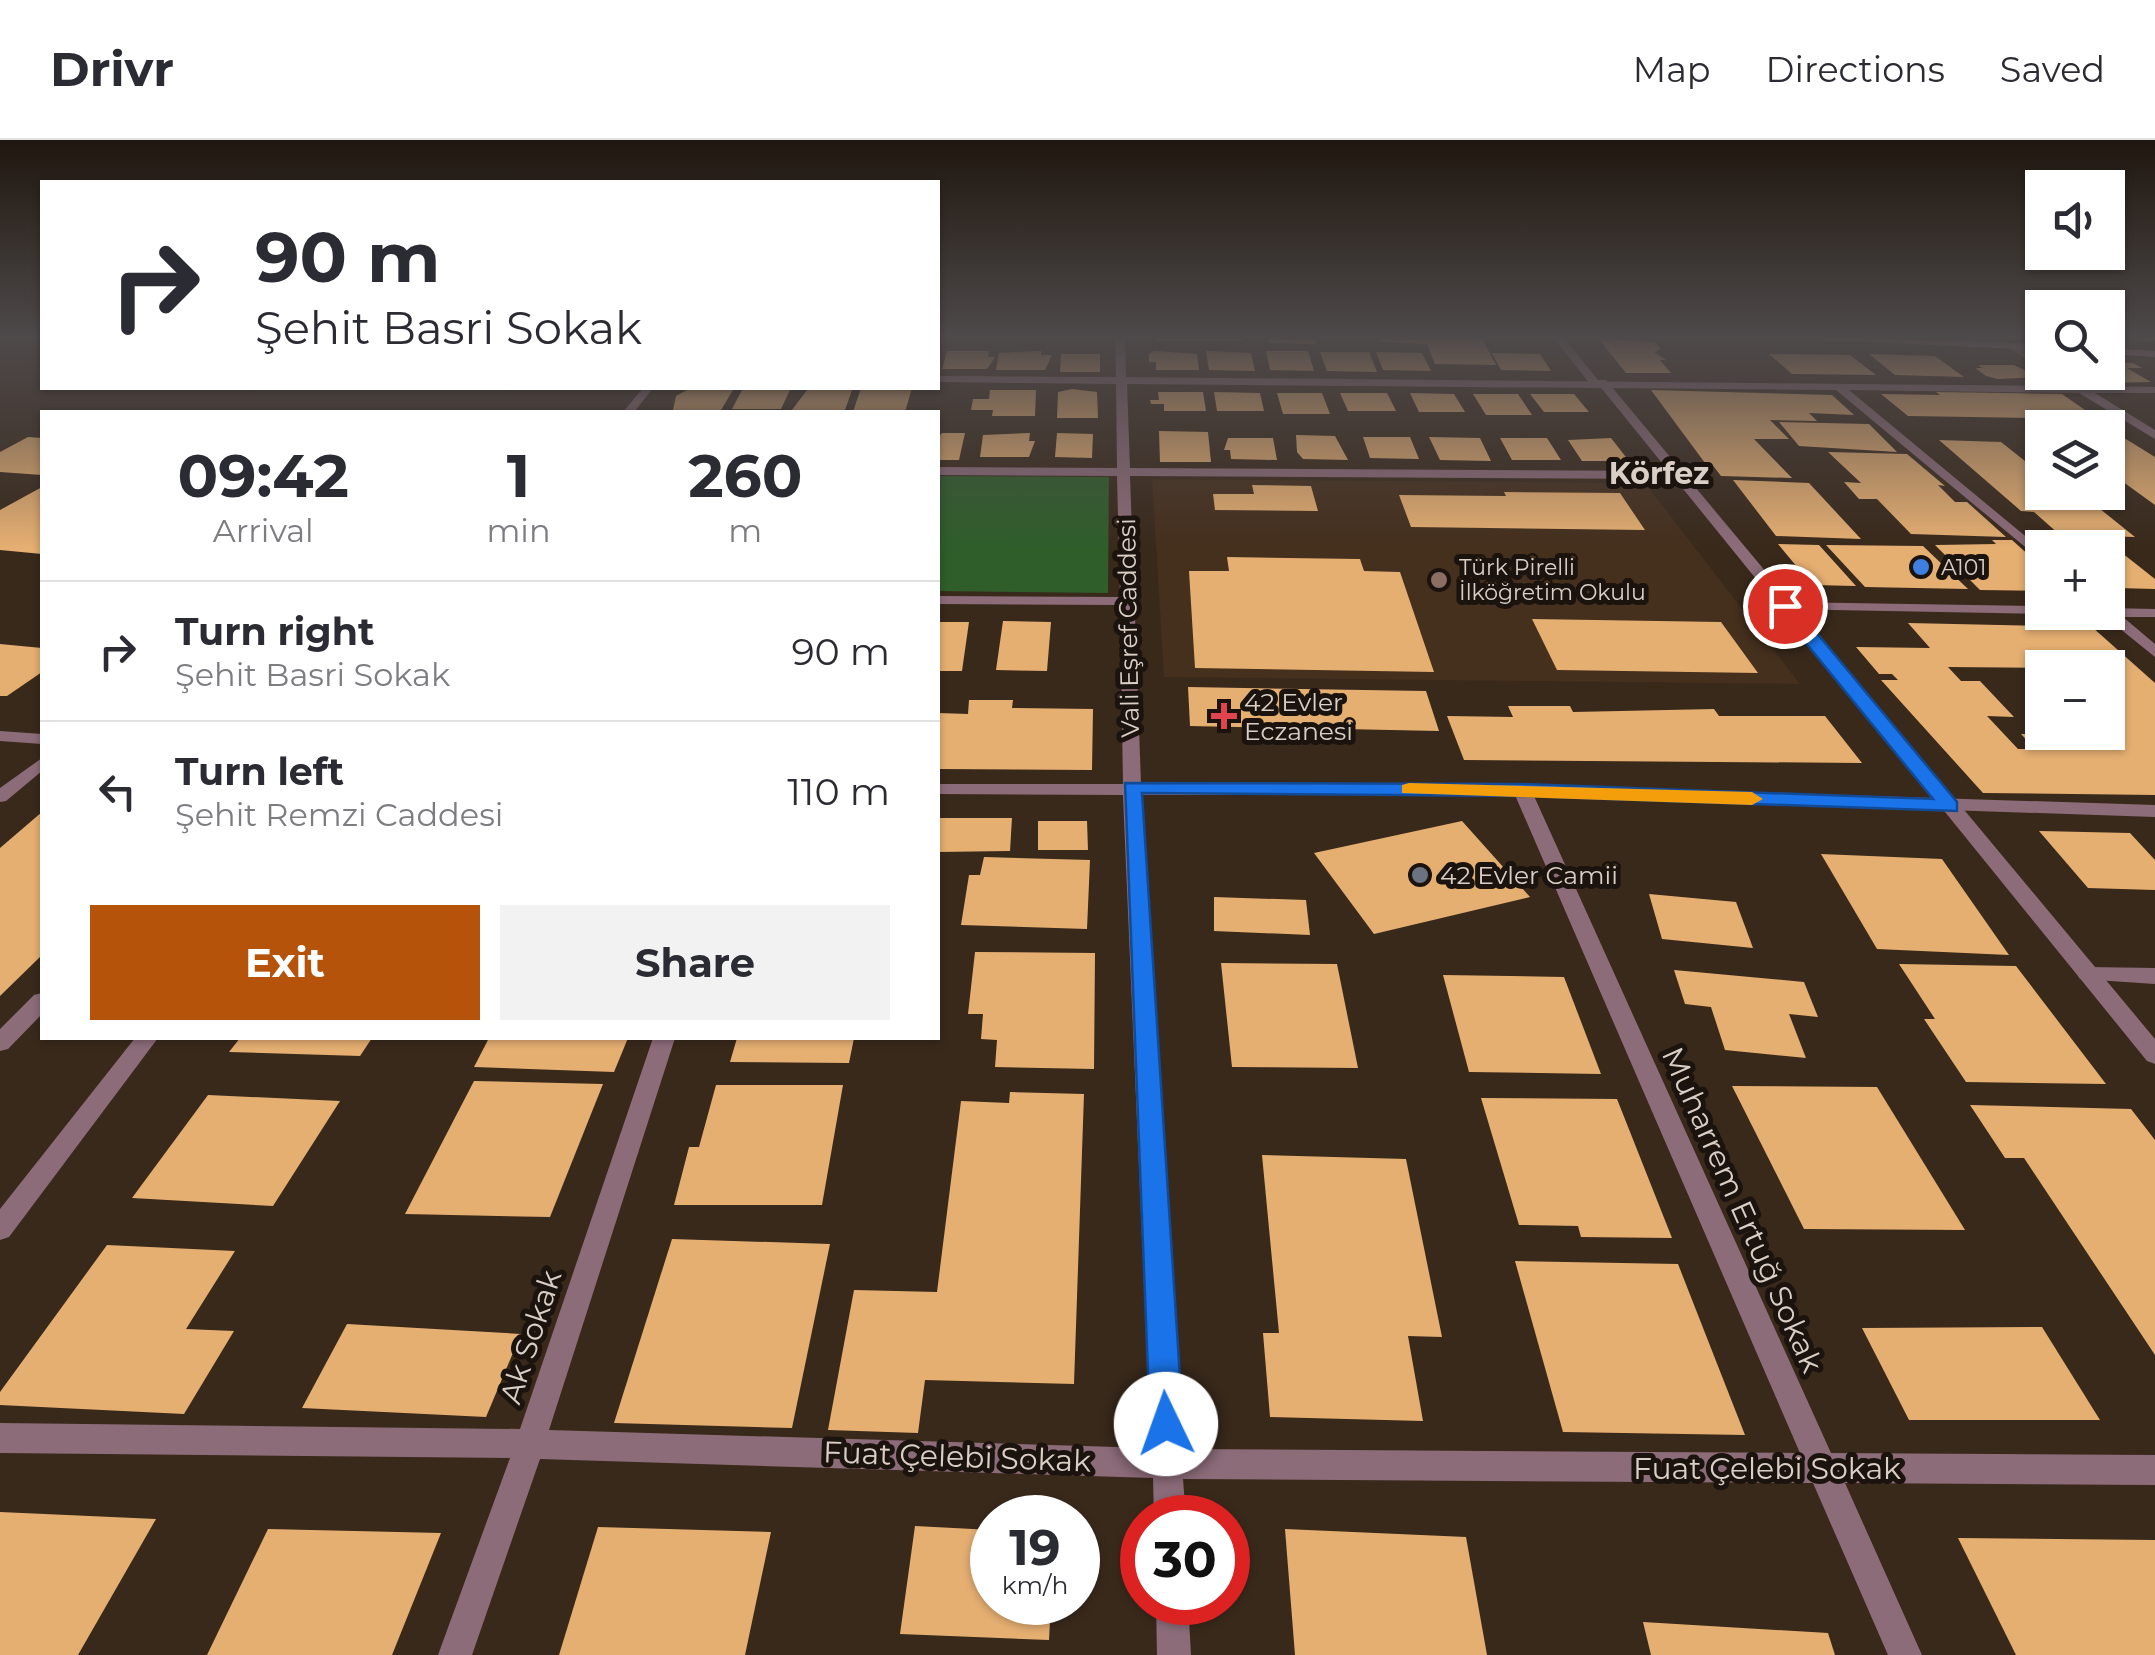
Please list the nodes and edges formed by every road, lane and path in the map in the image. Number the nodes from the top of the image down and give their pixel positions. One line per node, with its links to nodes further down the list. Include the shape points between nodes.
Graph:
1 (1121, 408): 7 (street, Vali Eşref Caddesi)
2 (1620, 408): 8 (street)
3 (1863, 408): 9 (street)
4 (2111, 408): 5 (street)
5 (2155, 435)
6 (940, 471): 7 (street)
7 (1124, 472): 8 (street); 11 (street, Vali Eşref Caddesi)
8 (1677, 475): 12 (street)
9 (2025, 544)
10 (940, 600): 11 (street)
11 (1129, 601): 21 (street, Vali Eşref Caddesi)
12 (1785, 606): 13 (street); 25 (street)
13 (2025, 610)
14 (2125, 612): 15 (street)
15 (2155, 612)
16 (2125, 626): 17 (street)
17 (2155, 652)
18 (0, 736): 19 (street)
19 (40, 739)
20 (40, 765): 24 (street)
21 (1132, 787): 22 (street); 23 (street); 37 (street, Vali Eşref Caddesi)
22 (940, 788)
23 (1522, 790): 25 (street); 38 (street, Muharrem Ertuğ Sokak)
24 (0, 797)
25 (1950, 806): 26 (street); 27 (street)
26 (2155, 811)
27 (2088, 974): 28 (street); 33 (street)
28 (2155, 976)
29 (40, 1003): 32 (street)
30 (144, 1040): 34 (street)
31 (663, 1040): 36 (street, Ak Sokak)
32 (0, 1043)
33 (2155, 1055)
34 (2, 1223)
35 (0, 1438): 36 (street, Fuat Çelebi Sokak)
36 (530, 1444): 37 (street, Fuat Çelebi Sokak); 42 (street, Ak Sokak)
37 (1168, 1464): 38 (street, Fuat Çelebi Sokak); 40 (street, Vali Eşref Caddesi)
38 (1822, 1470): 39 (street, Fuat Çelebi Sokak); 44 (street, Muharrem Ertuğ Sokak)
39 (2155, 1470)
40 (1169, 1495)
41 (1173, 1625): 43 (street)
42 (456, 1655)
43 (1174, 1655)
44 (1906, 1655)

